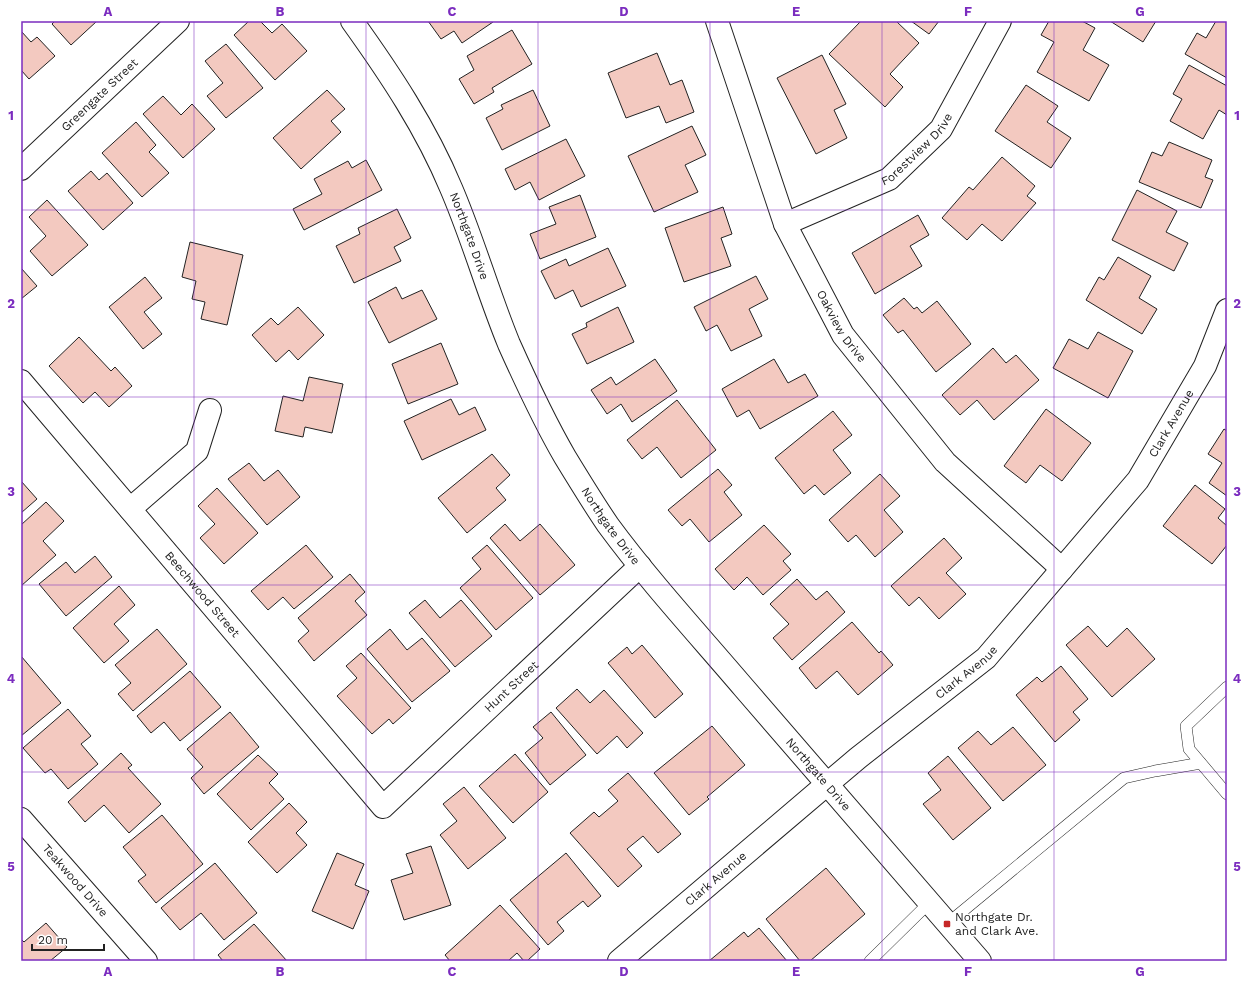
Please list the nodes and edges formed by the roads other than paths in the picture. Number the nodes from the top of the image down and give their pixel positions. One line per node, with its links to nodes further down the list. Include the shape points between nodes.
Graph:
1 (178, 21): 5 (street, Greengate Street)
2 (352, 21): 11 (street, Northgate Drive, via 405,98 430,144 451,188 509,343 544,418 586,491)
3 (717, 21): 6 (street, Oakview Drive)
4 (1000, 21): 6 (street, Forestview Drive, via 941,129 888,179)
5 (21, 169)
6 (785, 224): 12 (street, Oakview Drive, via 843,335 940,456)
7 (1227, 310): 12 (street, Clark Avenue, via 1206,366 1138,480)
8 (21, 381): 10 (street, Beechwood Street)
9 (210, 410): 10 (street, via 197,451)
10 (130, 509): 17 (street, Beechwood Street)
11 (640, 566): 15 (street, Northgate Drive); 17 (street, Hunt Street)
12 (1062, 569): 15 (street, Clark Avenue, via 986,658)
13 (1227, 687): 14 (lane, via 1186,726 1189,748)
14 (1201, 763): 16 (lane); 20 (lane, via 1124,778)
15 (826, 785): 19 (street, Northgate Drive); 22 (street, Clark Avenue)
16 (1227, 794)
17 (383, 808)
18 (21, 819): 21 (street, Teakwood Drive)
19 (929, 903): 20 (street, Northgate Drive); 23 (lane)
20 (947, 924): 24 (street, Northgate Drive)
21 (146, 961)
22 (619, 961)
23 (870, 961)
24 (980, 961)

